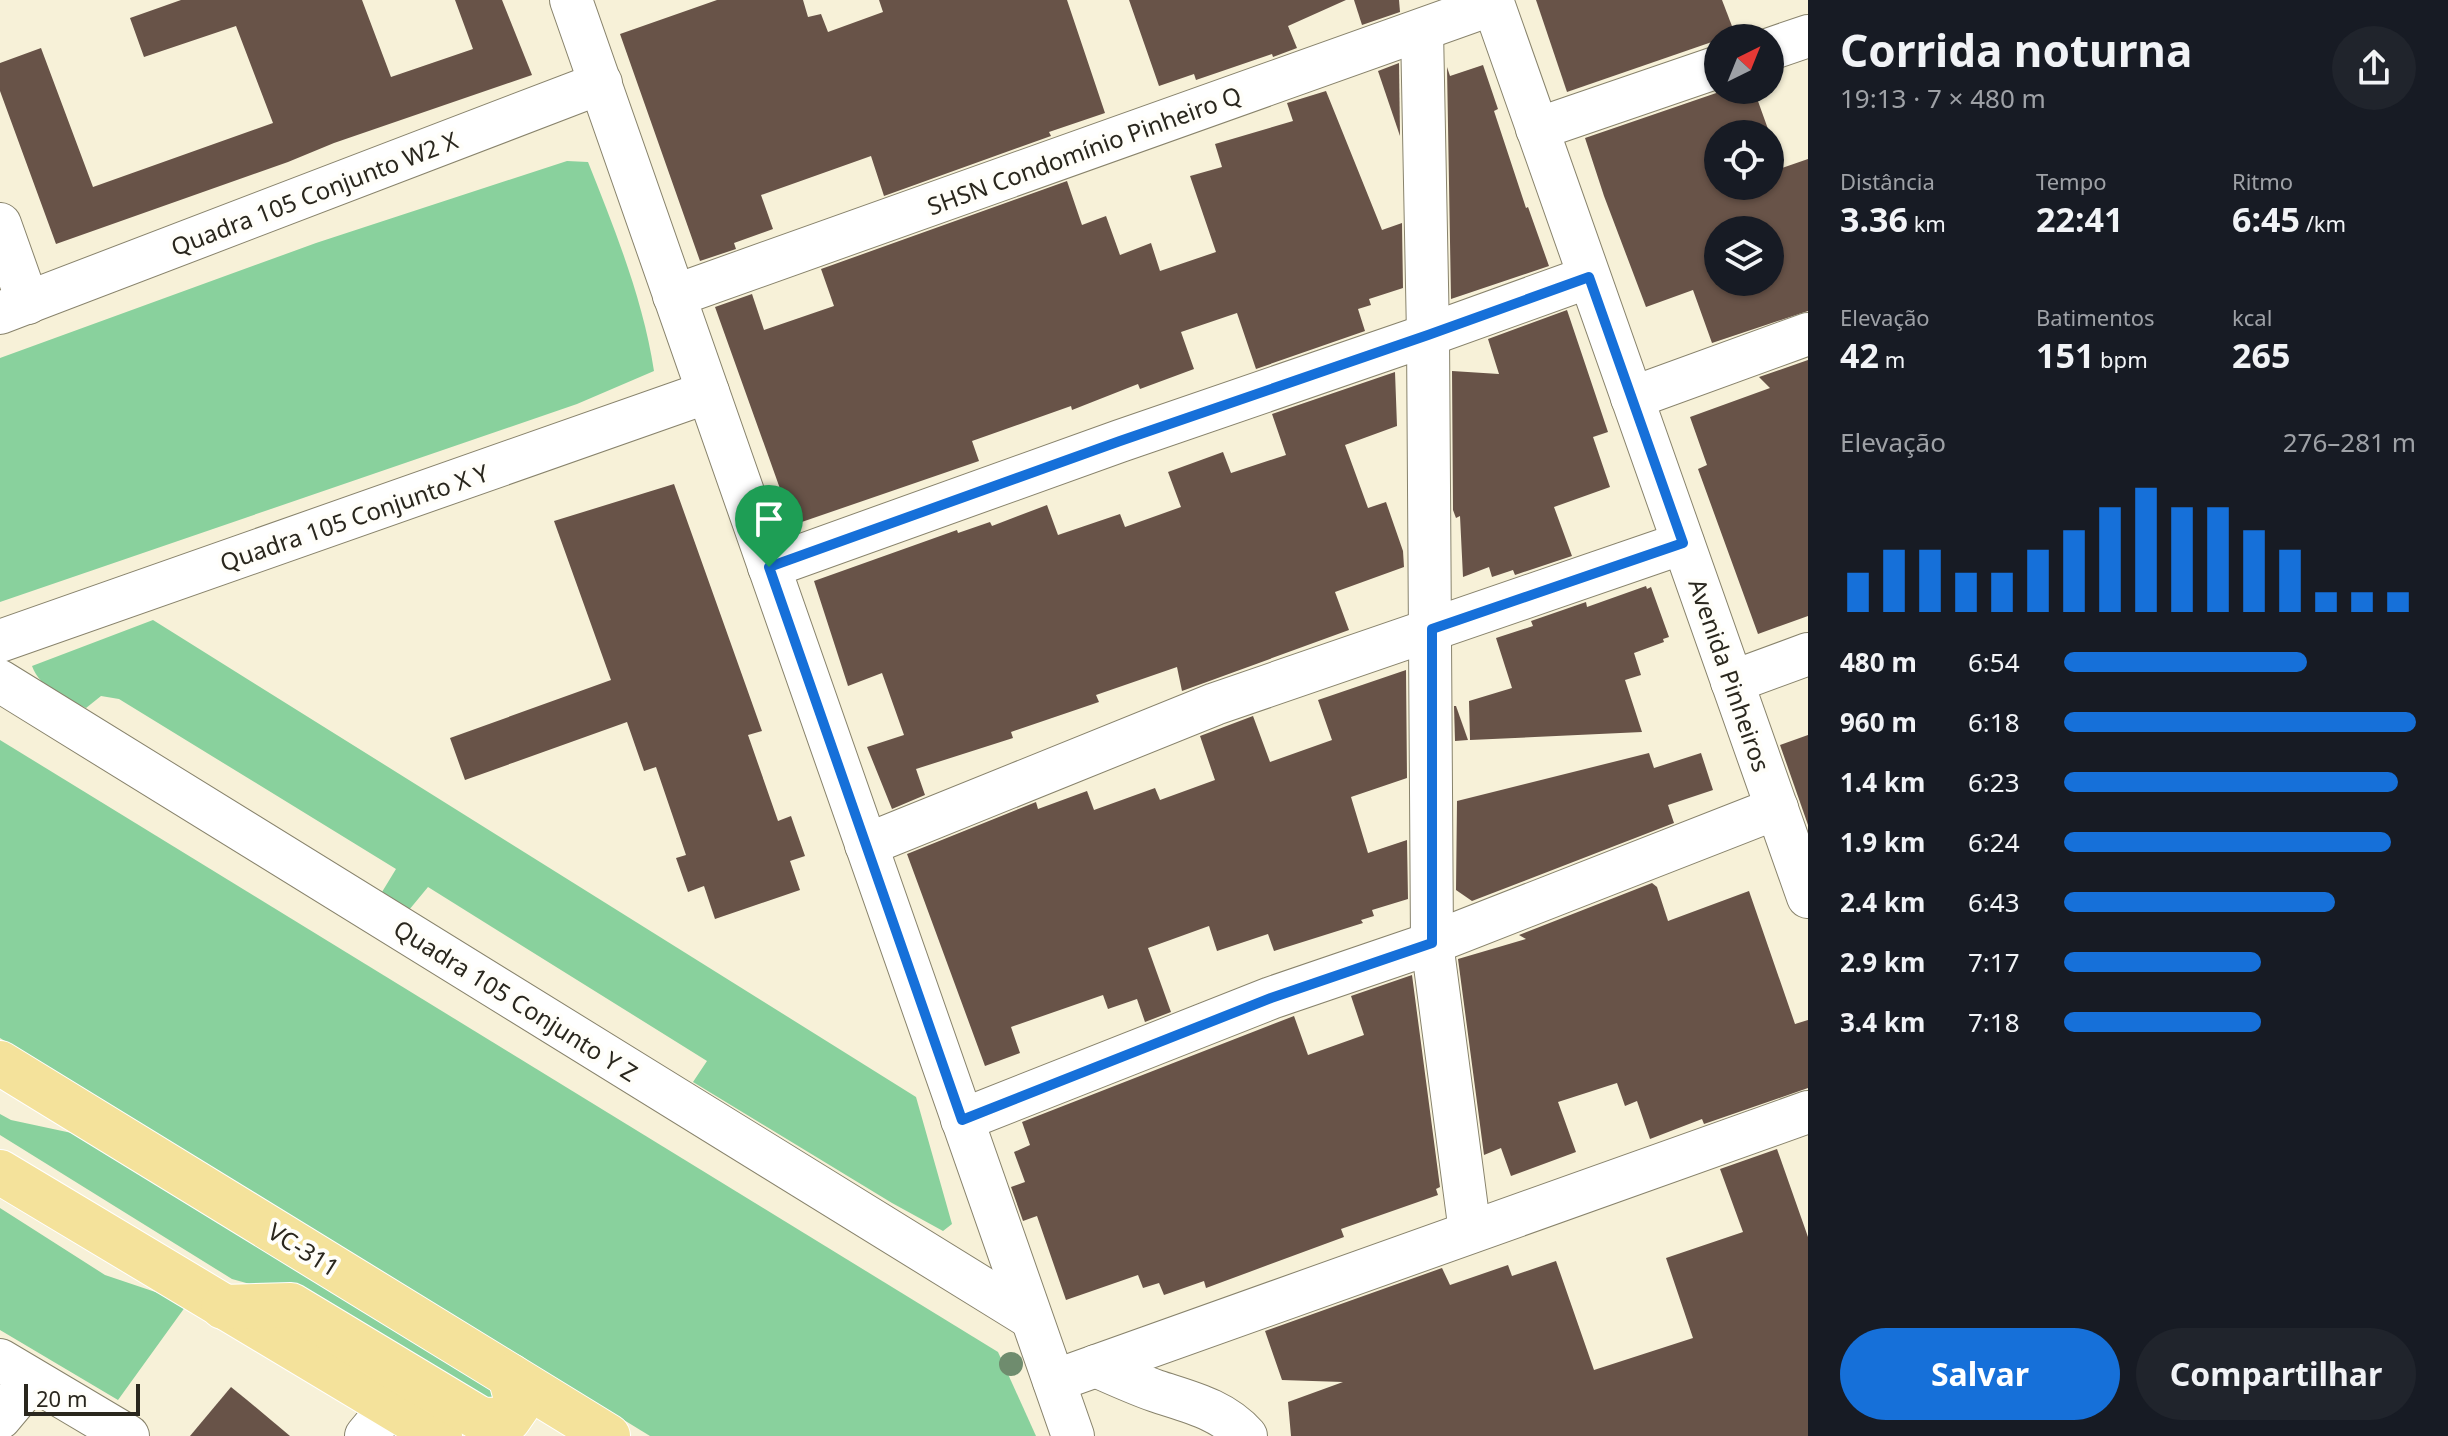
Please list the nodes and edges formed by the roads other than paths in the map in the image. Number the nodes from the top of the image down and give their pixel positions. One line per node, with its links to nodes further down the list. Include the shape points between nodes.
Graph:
1 (1492, 2): 3 (street, SHSN Condomínio Pinheiro Q); 8 (street, Avenida Pinheiros)
2 (585, 4): 7 (street)
3 (1422, 30): 11 (street, SHSN Condomínio Pinheiro Q); 14 (street)
4 (1808, 36): 5 (street)
5 (1784, 44)
6 (1704, 72): 8 (street)
7 (601, 83): 11 (street); 12 (street, Quadra 105 Conjunto W2 X)
8 (1537, 129): 10 (street, Avenida Pinheiros)
9 (0, 224): 12 (street)
10 (1589, 277): 14 (street); 16 (street, Avenida Pinheiros)
11 (674, 296): 15 (street)
12 (14, 308)
13 (1808, 334): 16 (street)
14 (1428, 335): 18 (street); 19 (street)
15 (708, 392): 18 (street); 20 (street, Quadra 105 Conjunto X Y)
16 (1632, 398): 17 (street, Avenida Pinheiros)
17 (1683, 543): 19 (street); 23 (street, Avenida Pinheiros)
18 (769, 567): 25 (street)
19 (1432, 629): 25 (street, via 1215,704); 27 (street)
20 (0, 641)
21 (1808, 654): 23 (street)
22 (0, 681): 35 (street, Quadra 105 Conjunto Y Z)
23 (1732, 682): 24 (street, Avenida Pinheiros)
24 (1777, 808): 26 (street, Avenida Pinheiros); 27 (street)
25 (866, 845): 31 (street)
26 (1808, 897)
27 (1432, 943): 31 (street, via 1271,998); 33 (street)
28 (0, 1063): 29 (main road, VC-311)
29 (20, 1082): 38 (main road, VC-311)
30 (1808, 1112): 33 (street)
31 (962, 1120): 35 (street)
32 (0, 1172): 34 (main road)
33 (1470, 1232): 36 (street)
34 (223, 1307): 38 (main road, via 291,1305 482,1420 509,1419 518,1406); 41 (main road)
35 (1031, 1318): 39 (street)
36 (1096, 1366): 39 (street); 46 (street, via 1215,1411)
37 (16, 1371): 40 (street); 42 (street)
38 (510, 1376): 44 (main road, VC-311)
39 (1054, 1381): 45 (street)
40 (0, 1418)
41 (378, 1422): 43 (main road)
42 (128, 1436)
43 (440, 1436)
44 (608, 1436)
45 (1073, 1436)
46 (1246, 1436)

